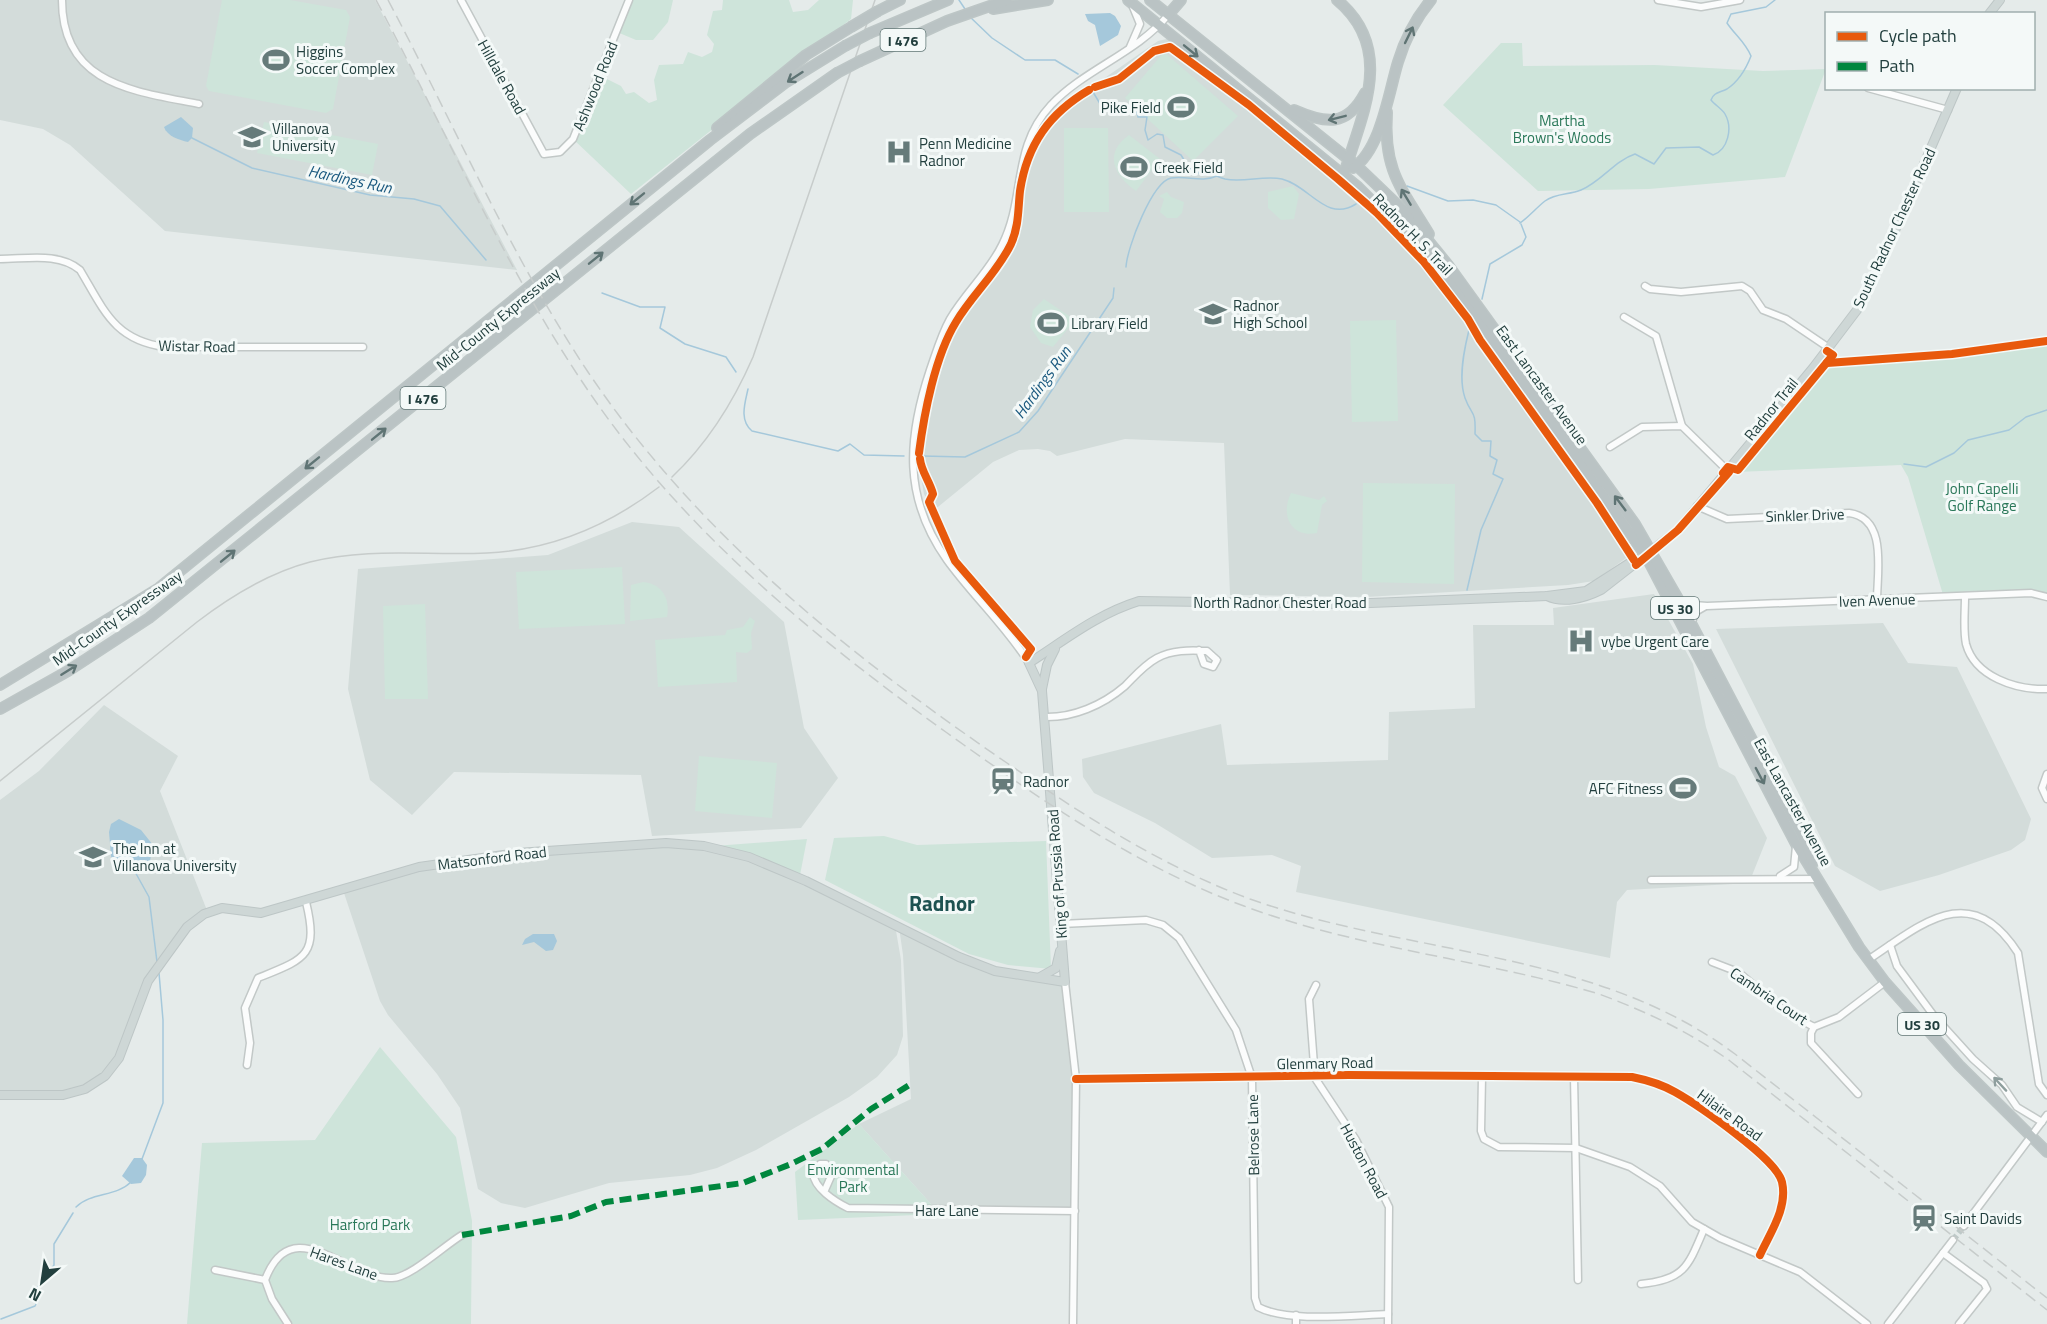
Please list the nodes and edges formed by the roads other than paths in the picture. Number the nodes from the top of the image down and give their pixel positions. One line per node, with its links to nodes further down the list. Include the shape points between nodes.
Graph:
1 (62, 0): 25 (street, via 62,16 72,45 83,62 103,78 123,89)
2 (461, 0): 28 (street, Hilldale Road)
3 (629, 0): 28 (street, Ashwood Road, via 573,139 560,152)
4 (900, 0): 30 (highway, bridge, via 806,55 726,119)
5 (1007, 0): 16 (highway, Mid-County Expressway / I 476)
6 (1048, 0): 16 (highway)
7 (1150, 0): 18 (highway, East Lancaster Avenue / US 30)
8 (1181, 0): 18 (highway)
9 (1337, 0): 21 (highway, via 1364,34)
10 (1431, 0): 24 (highway, one-way to 10, via 1403,46)
11 (1658, 0): 12 (street, via 1701,7)
12 (1740, 0)
13 (2000, 0): 17 (main road)
14 (945, 1): 30 (highway, Mid-County Expressway / I 476, one-way to 30, bridge, via 845,46 785,84)
15 (1129, 1): 19 (highway, East Lancaster Avenue / US 30); 20 (street, via 1140,24)
16 (974, 11): 56 (highway, Mid-County Expressway / I 476, one-way to 16, bridge, via 68,671 149,618 750,134 837,73)
17 (1991, 12)
18 (1169, 14): 19 (street, King of Prussia Road); 26 (highway, East Lancaster Avenue / US 30)
19 (1160, 26): 20 (street, King of Prussia Road); 32 (highway, East Lancaster Avenue / US 30, one-way to 32)
20 (1129, 49): 52 (street, King of Prussia Road, via 1060,97 1032,131 1020,164 1012,218 1002,245 950,319 915,418 912,456 926,523 947,560)
21 (1371, 76): 26 (highway, one-way to 26, via 1358,105 1340,119 1314,118); 29 (highway)
22 (1875, 90): 27 (street)
23 (1956, 90): 27 (main road, South Radnor Chester Road)
24 (1388, 101): 31 (highway, via 1371,144); 34 (highway, one-way to 24, via 1392,171 1386,145)
25 (199, 104)
26 (1283, 105): 29 (highway, East Lancaster Avenue / US 30)
27 (1948, 110): 38 (main road, South Radnor Chester Road, via 1862,300)
28 (544, 154)
29 (1348, 159): 31 (highway, East Lancaster Avenue / US 30); 32 (highway)
30 (683, 162): 53 (highway, Mid-County Expressway / I 476, one-way to 53, via 159,588)
31 (1357, 166): 32 (highway); 34 (highway, East Lancaster Avenue / US 30, via 1404,212)
32 (1344, 174): 43 (highway, East Lancaster Avenue / US 30, via 1448,278)
33 (0, 259): 37 (street, Wistar Road, via 61,259 72,264 122,333 147,345)
34 (1448, 265): 43 (highway, East Lancaster Avenue / US 30, one-way to 34, via 1618,499)
35 (1645, 286): 38 (street, via 1650,290 1681,291 1742,286 1763,310 1786,319)
36 (1624, 317): 39 (street, via 1656,336)
37 (363, 347)
38 (1829, 348): 41 (main road, South Radnor Chester Road)
39 (1682, 426): 40 (street, via 1642,427); 41 (street)
40 (1610, 447)
41 (1729, 472): 42 (main road, North Radnor Chester Road)
42 (1697, 506): 43 (main road, North Radnor Chester Road, via 1678,530); 46 (street, Sinkler Drive, via 1727,519 1849,513 1863,517 1872,526 1876,540)
43 (1649, 554): 47 (highway, East Lancaster Avenue / US 30); 50 (main road, North Radnor Chester Road, via 1586,591 1547,596 1346,604 1138,601 1116,608); 60 (highway, East Lancaster Avenue / US 30, one-way to 60)
44 (1965, 597): 45 (street, Iven Avenue, via 2031,593); 46 (street, Iven Avenue); 54 (street, via 1966,644 1978,666 2006,682)
45 (2047, 597)
46 (1877, 601): 48 (street, Iven Avenue)
47 (1681, 604): 48 (street, Iven Avenue); 49 (highway, East Lancaster Avenue / US 30)
48 (1707, 606): 49 (street, via 1697,611)
49 (1691, 622): 62 (highway, East Lancaster Avenue / US 30, via 1804,839)
50 (1060, 644): 52 (main road, North Radnor Chester Road); 55 (main road, via 1049,659)
51 (1199, 650): 57 (street, via 1163,656 1146,665 1121,689 1074,714)
52 (1029, 663): 55 (main road, King of Prussia Road)
53 (0, 685)
54 (2047, 689)
55 (1041, 691): 57 (main road, King of Prussia Road)
56 (0, 709)
57 (1044, 717): 65 (main road, King of Prussia Road)
58 (2047, 774): 59 (street, via 2042,788)
59 (2047, 799)
60 (1796, 844): 61 (street, via 1794,867); 62 (highway, East Lancaster Avenue / US 30)
61 (1777, 878): 62 (street); 63 (street)
62 (1819, 879): 68 (highway, East Lancaster Avenue / US 30)
63 (1651, 880)
64 (306, 902): 70 (main road, Matsonford Road, via 420,867 472,858 666,843 704,846 749,857 806,881 958,957 996,971); 75 (street, via 313,930 306,953 292,964 258,978 249,995 245,1008 250,1043); 82 (main road, Matsonford Road, via 261,913 222,908 204,914 193,921 154,972 140,998 120,1058 105,1076 85,1089 63,1095)
65 (1061, 924): 66 (main road, King of Prussia Road); 78 (street, Belrose Lane, via 1146,920 1173,932 1236,1030)
66 (1062, 941): 70 (main road, via 1056,968); 71 (main road, King of Prussia Road)
67 (1890, 945): 68 (street); 83 (street, via 1938,917 1958,913 1978,916 1999,928 2018,953 2039,1083); 85 (street, one-way to 67, via 2017,1107 2002,1085 1934,1016 1897,966)
68 (1868, 960): 72 (highway, East Lancaster Avenue / US 30)
69 (1712, 962): 74 (street, Cambria Court, via 1738,972 1786,1012)
70 (1037, 979): 71 (main road, Matsonford Road)
71 (1065, 982): 80 (street, King of Prussia Road)
72 (1885, 982): 74 (street, Cambria Court, via 1839,1017); 86 (highway, East Lancaster Avenue / US 30)
73 (1316, 985): 79 (street, via 1309,999)
74 (1814, 1027): 81 (street, via 1811,1043)
75 (247, 1065)
76 (1482, 1077): 77 (street, Glenmary Road); 79 (street, Glenmary Road); 87 (street, via 1481,1131 1489,1144)
77 (1574, 1077): 87 (street); 96 (street, Hilaire Road, via 1632,1077 1653,1082 1676,1092 1770,1161 1780,1175 1783,1201)
78 (1252, 1078): 79 (street, Glenmary Road); 80 (street, Glenmary Road); 102 (street, Belrose Lane, via 1255,1298 1266,1311)
79 (1314, 1078): 101 (street, Huston Road, via 1356,1140 1389,1207)
80 (1076, 1079): 90 (street, King of Prussia Road)
81 (1858, 1094)
82 (0, 1095)
83 (2047, 1095)
84 (2047, 1115): 85 (street)
85 (2042, 1122): 86 (street)
86 (2032, 1138): 88 (highway, East Lancaster Avenue / US 30); 91 (street)
87 (1576, 1148): 92 (street, via 1649,1177); 99 (street)
88 (2047, 1152)
89 (825, 1190): 90 (street, Hare Lane, via 837,1202 862,1210)
90 (1075, 1211): 104 (street, King of Prussia Road)
91 (1964, 1226)
92 (1704, 1229): 96 (street); 100 (street, via 1684,1271 1662,1282)
93 (462, 1235): 98 (street, Hares Lane, via 393,1279 309,1248 282,1253)
94 (1953, 1240): 95 (street)
95 (1943, 1253): 108 (street); 109 (street, via 1987,1289)
96 (1760, 1256): 107 (street, via 1800,1272)
97 (215, 1270): 98 (street)
98 (265, 1280): 103 (street)
99 (1578, 1280)
100 (1641, 1284)
101 (1388, 1314): 102 (street, Belrose Lane); 106 (street, Huston Road)
102 (1296, 1315): 105 (street)
103 (288, 1324)
104 (1073, 1324)
105 (1296, 1324)
106 (1388, 1324)
107 (1867, 1324)
108 (1888, 1324)
109 (1959, 1324)

